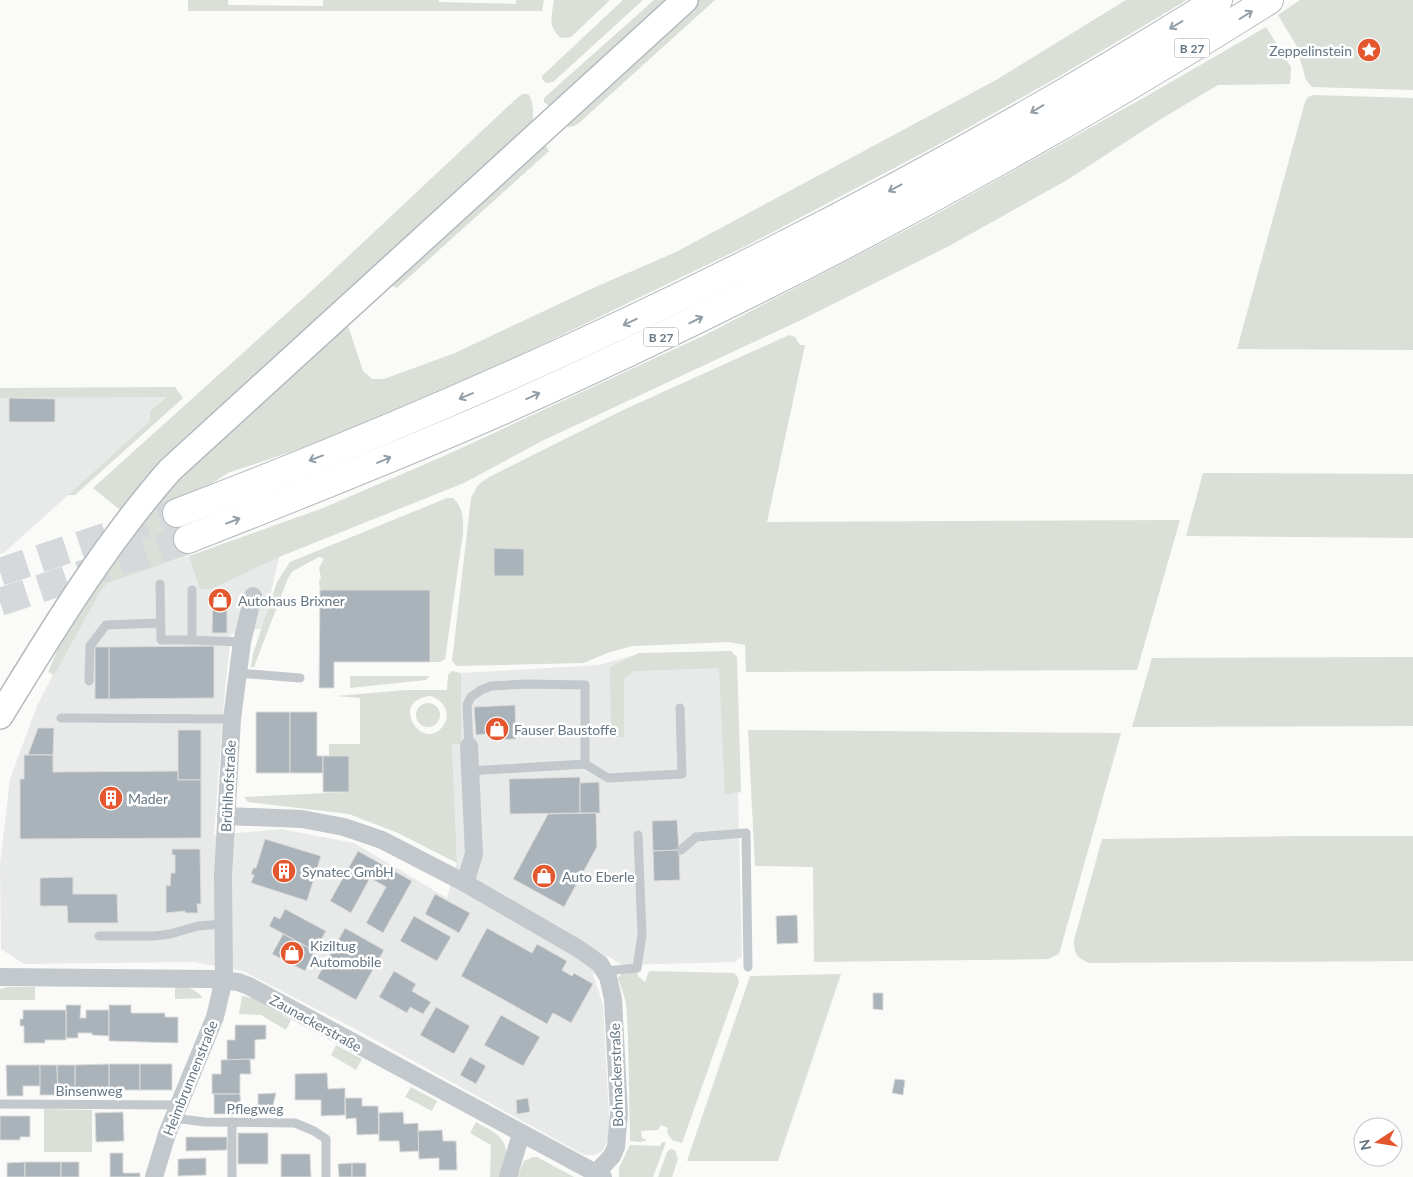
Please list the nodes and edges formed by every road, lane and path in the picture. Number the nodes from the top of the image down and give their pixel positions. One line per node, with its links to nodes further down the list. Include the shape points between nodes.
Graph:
1 (685, 0): 16 (main road, via 170,470 105,552)
2 (1218, 0): 4 (highway, B 27, one-way to 4, via 973,145 738,269 472,393 338,450)
3 (1269, 0): 5 (highway, B 27, one-way to 3, via 342,478 502,410 763,287 1020,150)
4 (177, 512)
5 (188, 538)
6 (160, 584): 9 (lane)
7 (192, 590): 10 (lane)
8 (254, 596): 11 (street, Brühlhofstraße)
9 (160, 623): 10 (lane, via 161,640); 14 (lane, via 106,625 90,646)
10 (192, 640): 11 (lane)
11 (242, 642): 12 (street, Brühlhofstraße)
12 (238, 673): 13 (lane); 18 (street, Brühlhofstraße)
13 (300, 678)
14 (89, 681)
15 (680, 708): 20 (lane, via 682,774 608,778)
16 (0, 716)
17 (60, 718): 18 (lane)
18 (232, 719): 22 (street, Brühlhofstraße)
19 (469, 746): 20 (lane, via 467,705 480,690 491,686 526,684 585,685); 21 (street)
20 (585, 764): 21 (lane)
21 (470, 771): 25 (street, via 474,854)
22 (226, 816): 25 (street, via 282,817 344,827 398,847); 26 (street, Brühlhofstraße)
23 (638, 835): 29 (lane, via 642,935 637,968)
24 (681, 850): 28 (lane, via 696,837 746,833)
25 (465, 882): 29 (street, via 579,949)
26 (224, 924): 27 (lane, via 155,936); 31 (street, Brühlhofstraße)
27 (99, 936)
28 (748, 967)
29 (605, 971): 36 (street, Bohnackerstraße, via 613,999 618,1129 616,1147)
30 (0, 977): 31 (street, Zaunackerstraße)
31 (224, 980): 33 (street, Heimbrunnenstraße, via 215,1017); 35 (street, Zaunackerstraße, via 250,986)
32 (0, 1104): 33 (lane, Binsenweg)
33 (176, 1111): 34 (lane, Pflegweg, via 205,1122); 37 (street, Heimbrunnenstraße)
34 (232, 1122): 38 (lane); 39 (lane, Pflegweg, via 295,1122 314,1131 326,1139)
35 (521, 1134): 36 (street, Zaunackerstraße); 40 (street)
36 (600, 1175)
37 (154, 1177)
38 (232, 1177)
39 (326, 1177)
40 (508, 1177)

